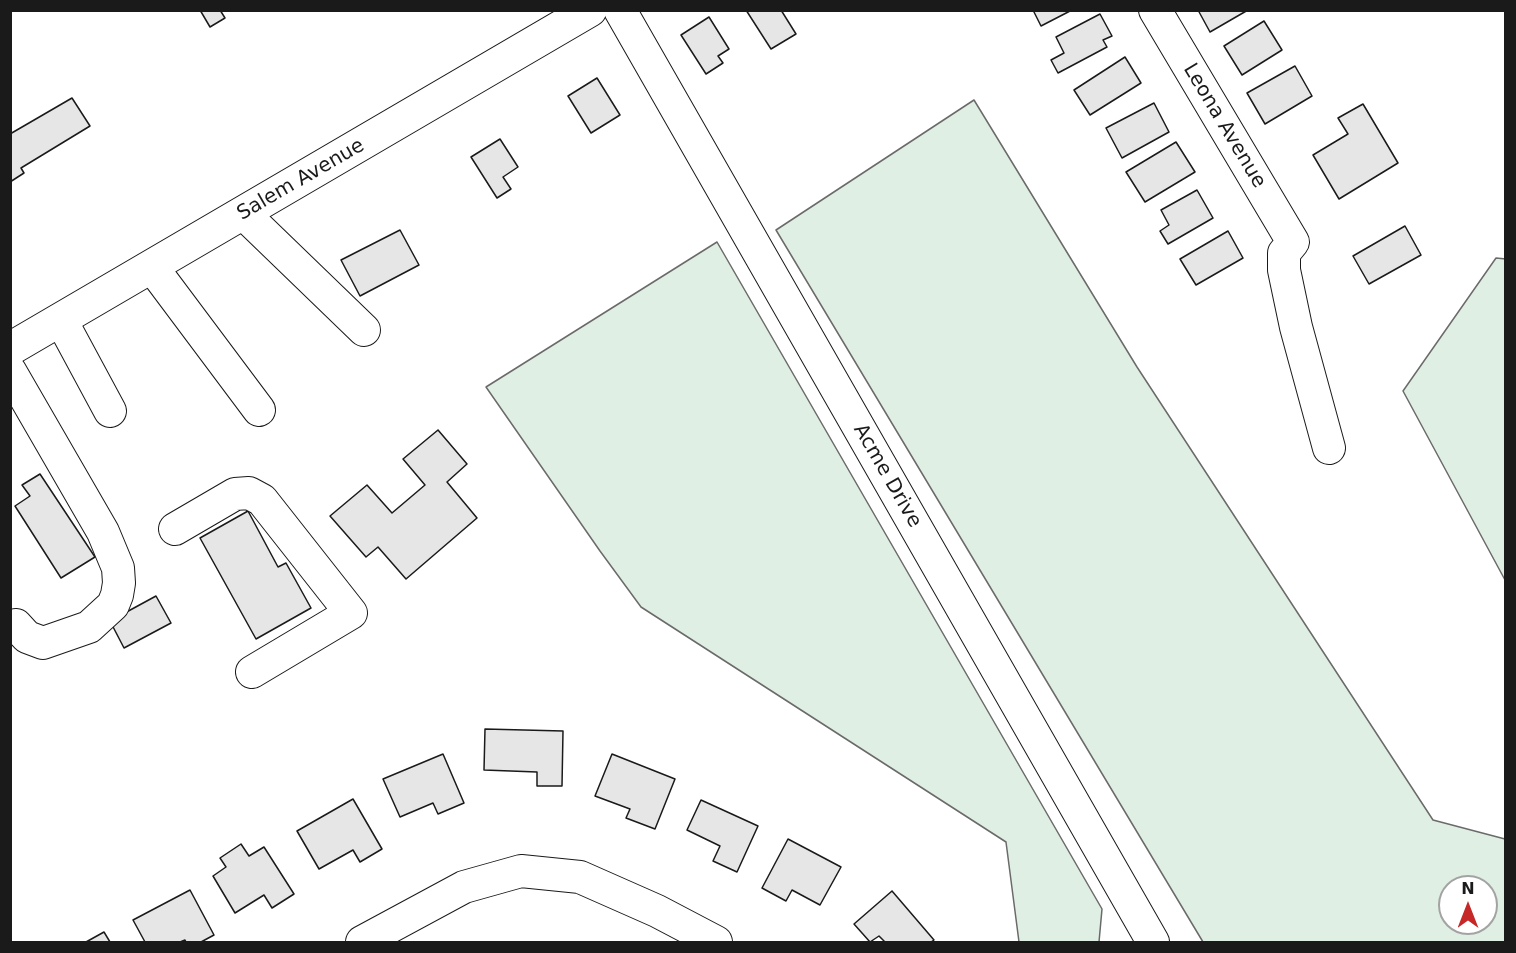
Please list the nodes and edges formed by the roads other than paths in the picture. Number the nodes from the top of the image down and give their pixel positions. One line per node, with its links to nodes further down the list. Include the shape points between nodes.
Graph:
1 (620, 10): 18 (street, Acme Drive)
2 (1155, 10): 12 (street, Leona Avenue, via 1293,242 1284,253 1284,270)
3 (580, 13): 4 (main road, Salem Avenue)
4 (244, 214): 5 (main road, Salem Avenue); 7 (street)
5 (152, 267): 6 (main road, Salem Avenue); 10 (street)
6 (61, 320): 8 (main road, Salem Avenue); 11 (street)
7 (364, 330)
8 (10, 349)
9 (10, 371): 14 (street, via 103,532 118,568 113,605 89,627 43,643 27,637)
10 (259, 410)
11 (110, 411)
12 (1329, 448)
13 (175, 529): 15 (street, via 236,494 249,493 262,500 351,613)
14 (16, 625)
15 (252, 672)
16 (362, 942): 17 (street, via 464,887 521,871 580,877)
17 (716, 942)
18 (1153, 942)

